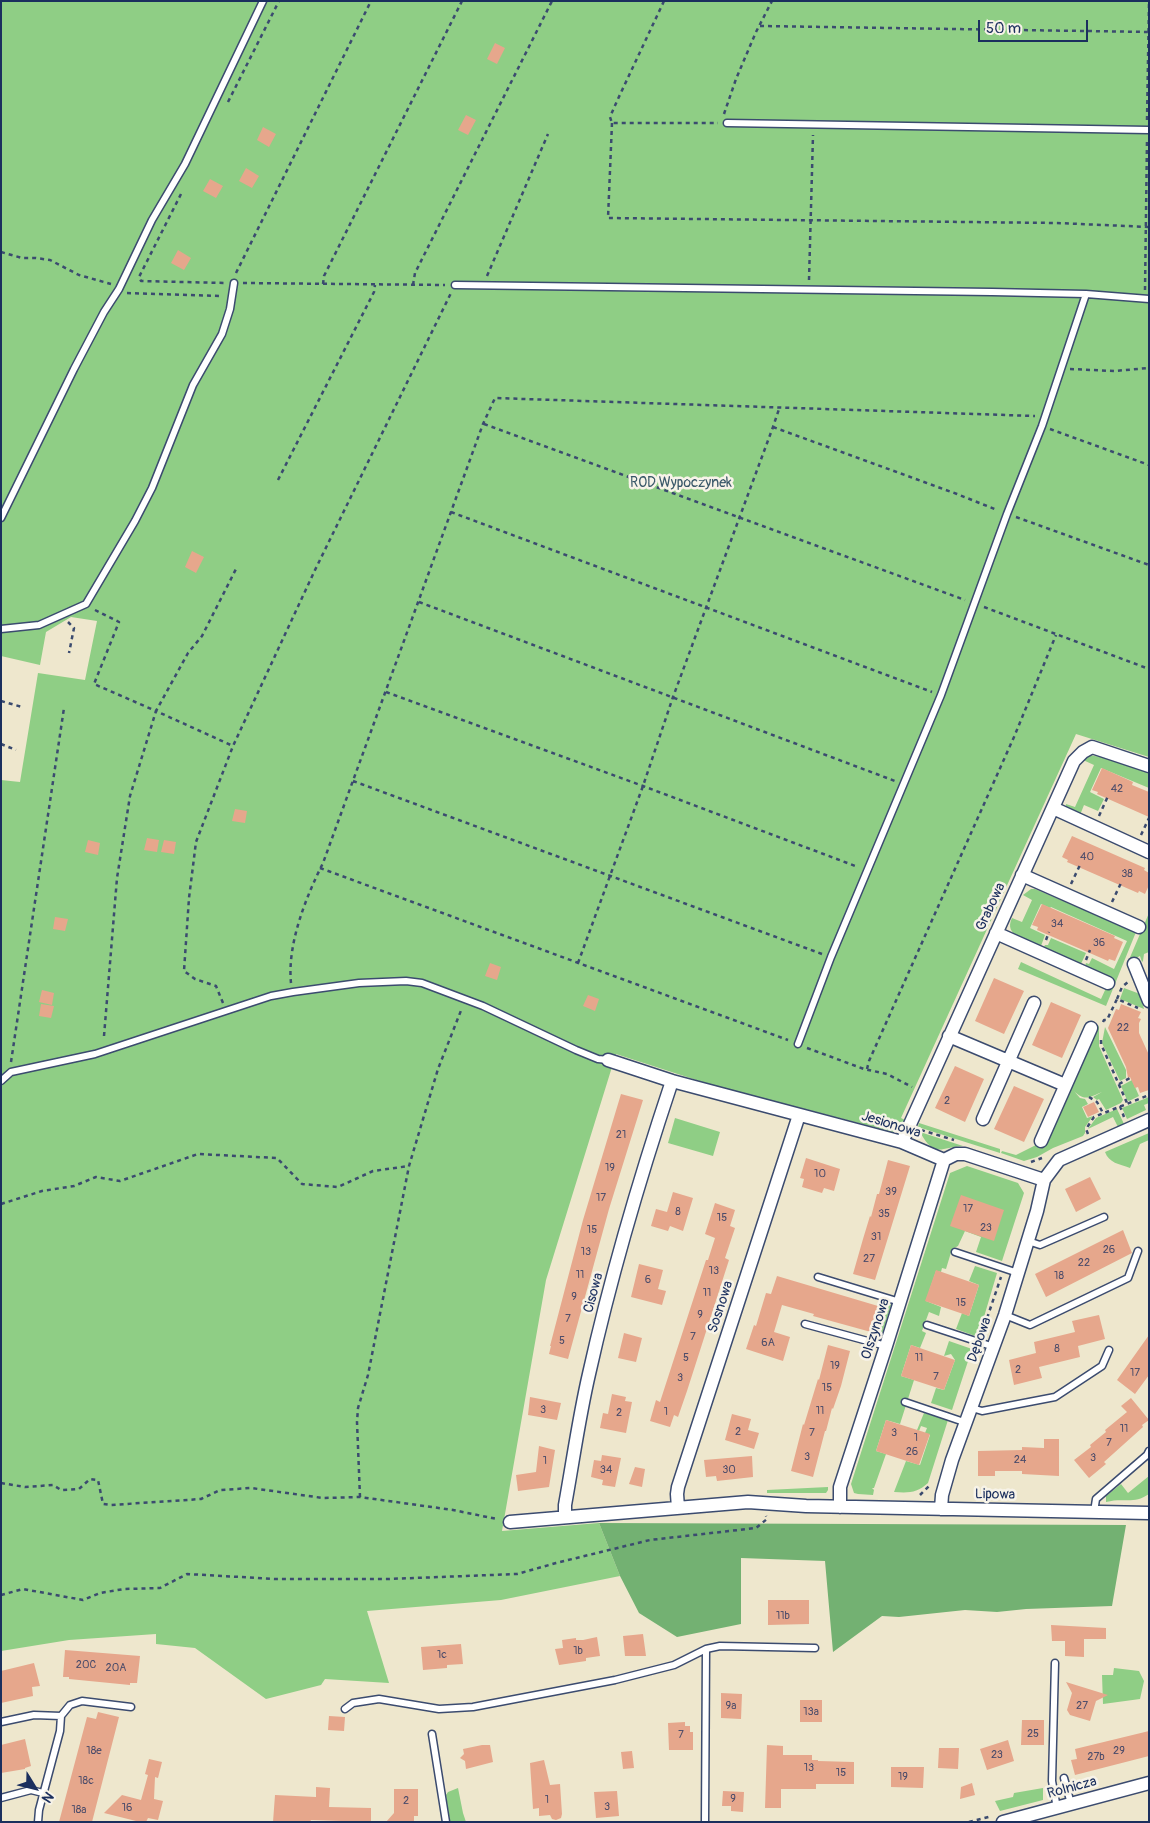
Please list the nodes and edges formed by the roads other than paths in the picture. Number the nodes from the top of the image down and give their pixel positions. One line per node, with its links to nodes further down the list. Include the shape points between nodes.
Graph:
1 (263, 1): 8 (lane, via 186,164 152,220 119,289 74,369)
2 (727, 123): 3 (lane)
3 (1148, 130)
4 (234, 283): 9 (lane, via 222,334 193,385 152,488 86,604 39,625)
5 (455, 285): 6 (lane)
6 (1086, 294): 7 (lane); 22 (lane, via 1042,426 976,604)
7 (1147, 299)
8 (1, 518)
9 (1, 629)
10 (1149, 766): 11 (street, Grabowa, via 1092,748 1074,761)
11 (1053, 808): 12 (street); 13 (street, Grabowa)
12 (1149, 852)
13 (1022, 875): 14 (street); 15 (street, Grabowa)
14 (1139, 927)
15 (996, 932): 17 (street); 21 (street, Grabowa)
16 (1135, 968): 19 (street)
17 (1108, 983)
18 (1034, 1003): 24 (street)
19 (1147, 1006)
20 (1098, 1029): 27 (street)
21 (949, 1036): 24 (street); 32 (street, Grabowa)
22 (798, 1044)
23 (608, 1060): 25 (lane, via 576,1050 438,988 406,981 359,983 271,996 95,1054 12,1072); 26 (street, Jesionowa)
24 (1008, 1061): 27 (street); 29 (street)
25 (1, 1081)
26 (672, 1081): 28 (street, Jesionowa); 57 (street, Cisowa, via 601,1322 581,1411)
27 (1065, 1085): 31 (street)
28 (799, 1115): 32 (street, Jesionowa); 53 (street, Sosnowa, via 678,1487)
29 (983, 1119)
30 (1149, 1120): 34 (street, via 1059,1160)
31 (1041, 1140)
32 (902, 1142): 33 (street, Jesionowa)
33 (944, 1160): 34 (street, via 965,1154); 41 (street, Olszynowa)
34 (1044, 1180): 36 (street, Dębowa)
35 (1104, 1217): 36 (lane, via 1040,1244)
36 (1028, 1242): 39 (street, Dębowa)
37 (1138, 1251): 42 (lane, via 1128,1278 1030,1325)
38 (955, 1252): 39 (lane)
39 (1018, 1272): 42 (street, Dębowa)
40 (818, 1276): 41 (lane)
41 (900, 1302): 45 (street, Olszynowa)
42 (1005, 1315): 46 (street, Dębowa)
43 (805, 1324): 45 (lane)
44 (927, 1325): 46 (lane)
45 (886, 1346): 52 (street, Olszynowa, via 840,1487)
46 (994, 1347): 49 (street, Dębowa)
47 (1109, 1350): 49 (lane, via 1102,1366 1055,1397 982,1411)
48 (906, 1402): 50 (lane)
49 (972, 1408): 50 (street, Dębowa)
50 (967, 1423): 54 (street, Dębowa, via 952,1460 942,1495)
51 (1149, 1451): 55 (lane, via 1096,1499)
52 (840, 1507): 53 (street, Lipowa, via 748,1502); 54 (street, Lipowa)
53 (678, 1508): 57 (street, Lipowa)
54 (942, 1509): 55 (street, Lipowa)
55 (1094, 1512): 56 (street, Lipowa)
56 (1149, 1513)
57 (565, 1517): 58 (street, Lipowa)
58 (510, 1522)
59 (815, 1648): 60 (lane, via 720,1646)
60 (706, 1649): 63 (lane, via 674,1665 615,1680 473,1707 439,1709 379,1699 353,1703); 75 (lane)
61 (1055, 1663): 72 (lane, via 1052,1781)
62 (132, 1707): 64 (lane, via 82,1701 70,1705)
63 (345, 1709)
64 (61, 1716): 65 (lane, via 34,1715); 69 (lane)
65 (1, 1722)
66 (432, 1734): 74 (lane)
67 (1064, 1778): 71 (lane)
68 (1149, 1783): 71 (street, Rolnicza)
69 (43, 1793): 70 (lane, via 31,1790); 73 (lane)
70 (1, 1798)
71 (1071, 1804): 72 (street, Rolnicza)
72 (1057, 1808): 76 (street, Rolnicza)
73 (38, 1822)
74 (446, 1822)
75 (705, 1822)
76 (1003, 1822)

